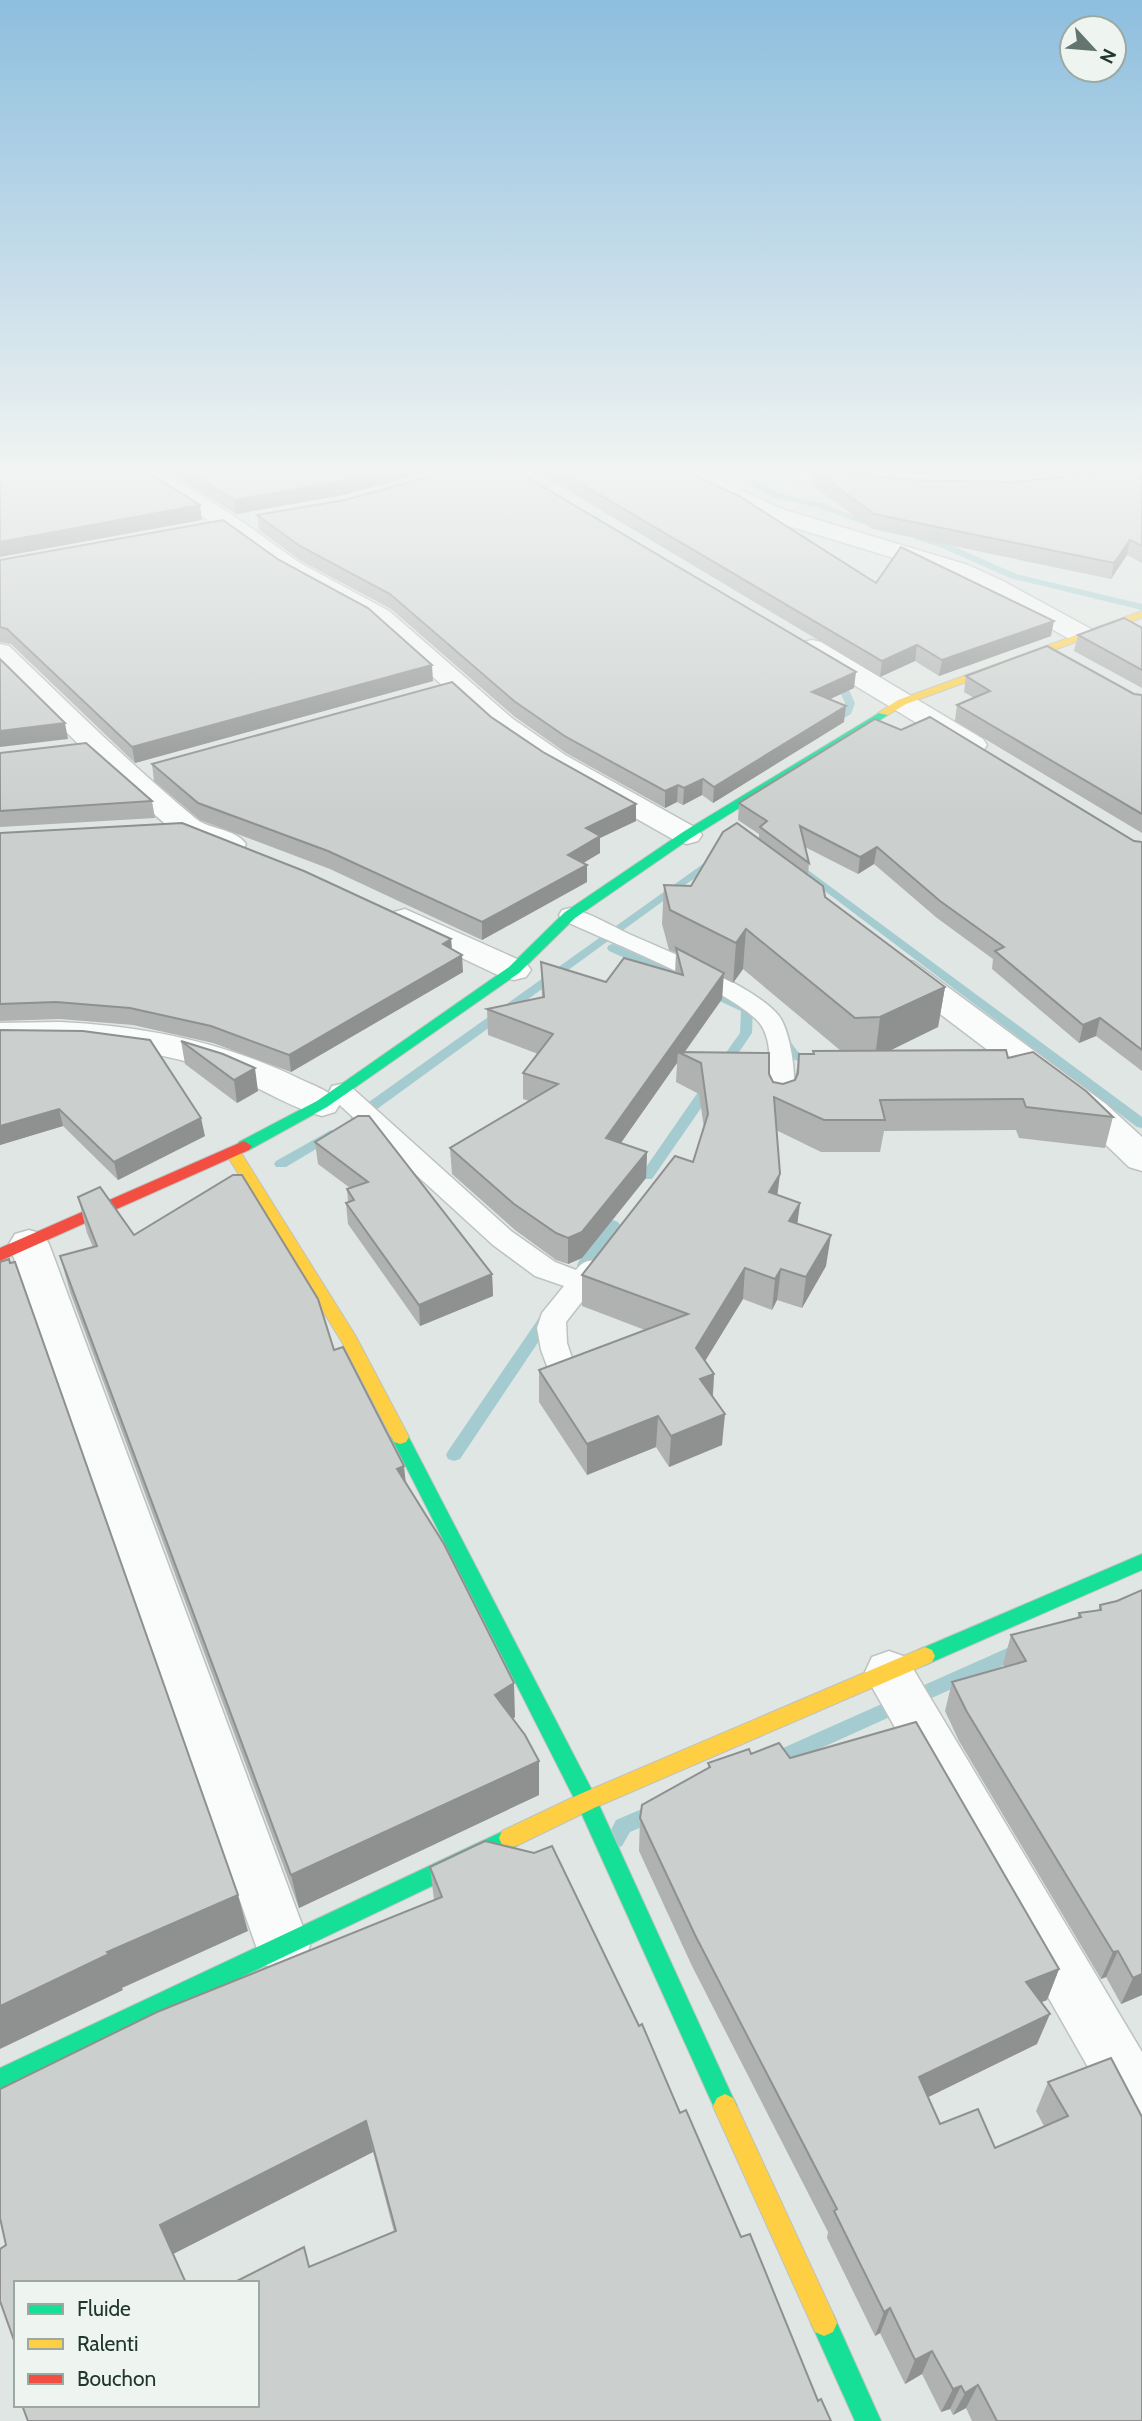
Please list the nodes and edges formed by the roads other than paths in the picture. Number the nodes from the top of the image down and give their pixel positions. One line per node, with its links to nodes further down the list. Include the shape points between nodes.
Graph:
1 (322, 585): 15 (street, via 380,616 445,688 555,761)
2 (992, 585): 5 (street)
3 (1142, 614): 5 (street)
4 (785, 632): 9 (street)
5 (1090, 632): 6 (street)
6 (1046, 649): 8 (street); 9 (street)
7 (0, 652): 10 (street)
8 (1070, 662)
9 (902, 702): 12 (street); 15 (street)
10 (98, 746): 11 (street); 13 (street, via 141,774)
11 (61, 751)
12 (994, 758)
13 (188, 828): 14 (street); 16 (street)
14 (148, 830)
15 (708, 833): 18 (street)
16 (253, 853)
17 (377, 905): 20 (street)
18 (570, 915): 20 (street); 23 (lane, via 742,998 769,1018 791,1061)
19 (873, 947): 25 (street, via 1093,1112)
20 (514, 970): 22 (street)
21 (0, 1034): 22 (street, via 48,1031 161,1043)
22 (332, 1098): 24 (street); 28 (lane, via 502,1238 545,1269)
23 (780, 1104)
24 (233, 1152): 26 (street); 32 (street, via 349,1339)
25 (1142, 1158)
26 (14, 1250): 33 (street)
27 (607, 1250): 28 (lane)
28 (582, 1282): 29 (lane, via 552,1320 550,1330)
29 (565, 1379)
30 (1142, 1562): 31 (street)
31 (889, 1672): 32 (street); 35 (street)
32 (587, 1801): 33 (street); 36 (street)
33 (283, 1945): 34 (street)
34 (0, 2080)
35 (1142, 2107)
36 (868, 2421)

